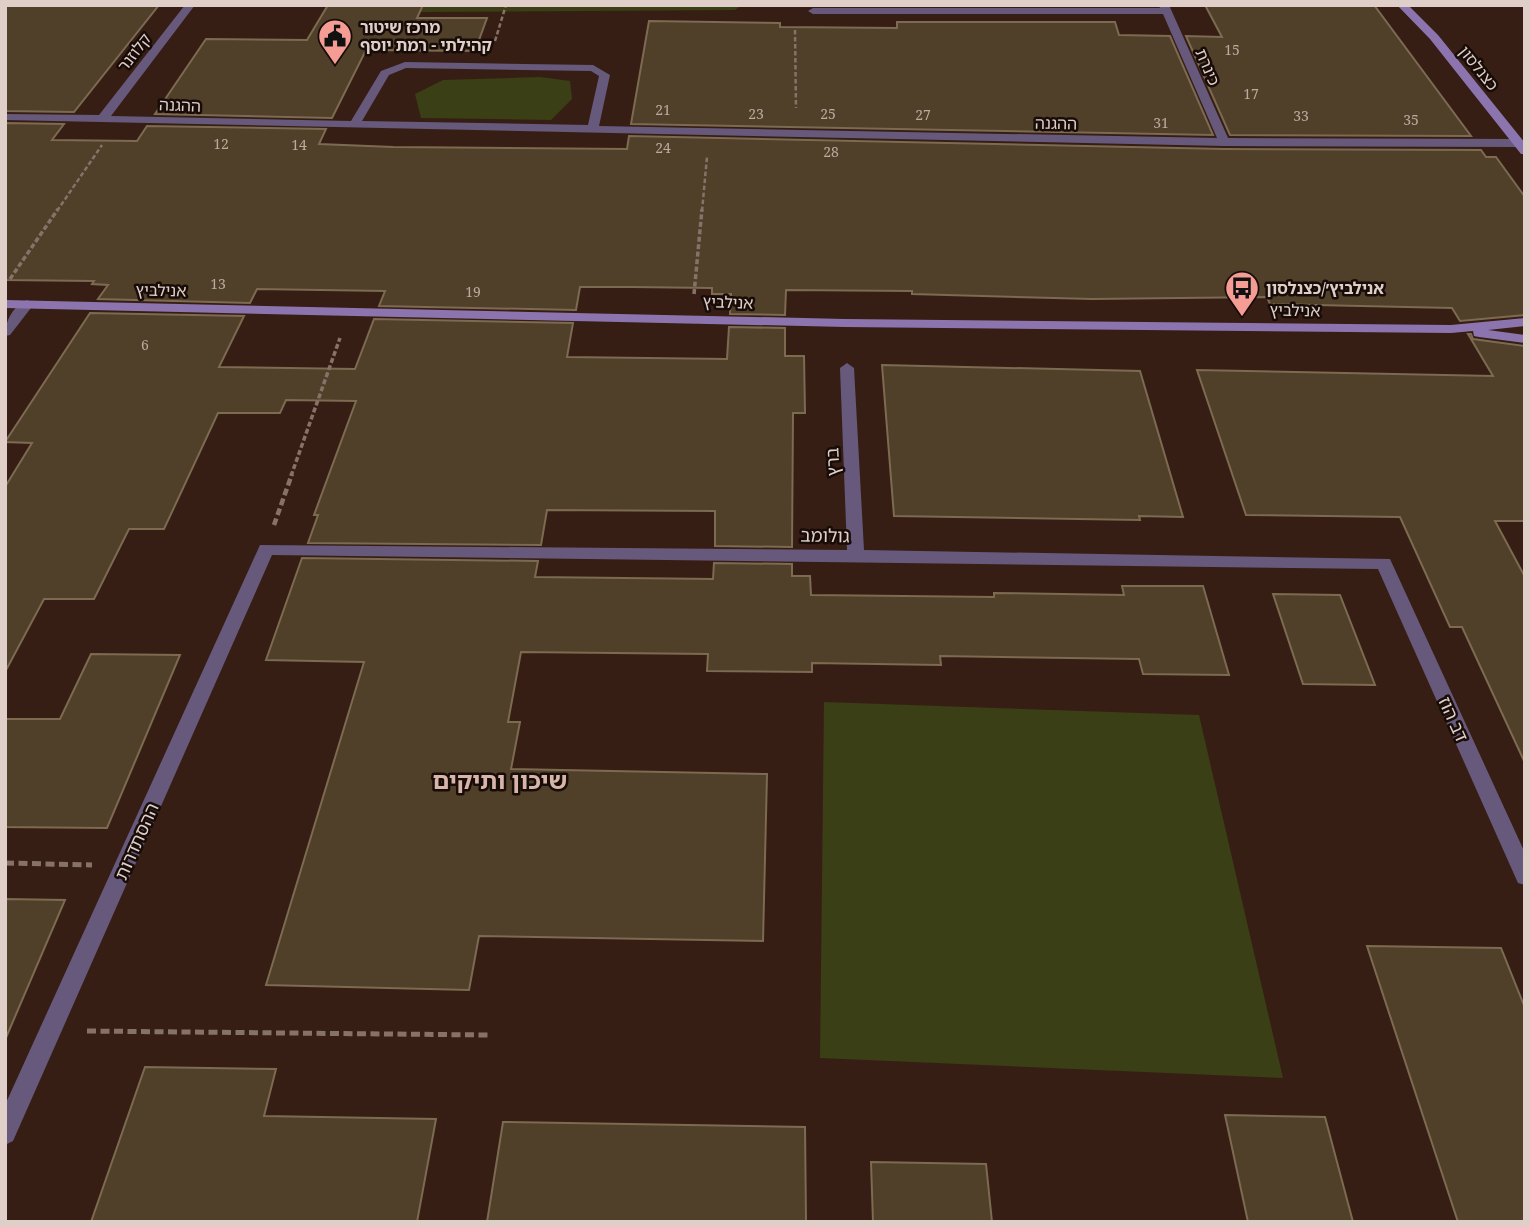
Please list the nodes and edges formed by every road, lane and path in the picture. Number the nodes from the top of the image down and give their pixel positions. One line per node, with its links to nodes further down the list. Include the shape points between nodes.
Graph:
1 (190, 5): 11 (street, קלוזנר)
2 (506, 5): 9 (path)
3 (1402, 5): 8 (street, כצנלסון)
4 (1419, 5): 8 (street, כצנלסון)
5 (1166, 8): 6 (street); 17 (street, כינרת)
6 (813, 11)
7 (795, 29): 16 (path)
8 (1434, 37): 18 (street, כצנלסון)
9 (487, 66): 13 (street, via 405,65 385,73); 14 (street, via 593,68 605,75)
10 (5, 117): 11 (street, ההגנה)
11 (103, 118): 12 (street, ההגנה)
12 (120, 119): 13 (street, ההגנה); 19 (path)
13 (354, 125): 14 (street, ההגנה)
14 (593, 129): 15 (street, ההגנה)
15 (709, 131): 16 (street, ההגנה); 20 (path)
16 (797, 133): 17 (street, ההגנה)
17 (1224, 142): 18 (street, ההגנה)
18 (1522, 147)
19 (5, 285)
20 (694, 288)
21 (5, 304): 22 (street, אנילביץ)
22 (27, 304): 23 (street, אנילביץ); 26 (street)
23 (350, 311): 25 (street, אנילביץ, via 845,323); 29 (path)
24 (1525, 322): 25 (street)
25 (1451, 329): 27 (street)
26 (5, 332)
27 (1525, 339)
28 (847, 368): 30 (street, ברץ)
29 (266, 549): 30 (street, גולומב); 33 (street, ההסתדרות)
30 (856, 555): 31 (street, גולומב)
31 (1384, 563): 34 (street, דב הוז)
32 (5, 863): 33 (path)
33 (124, 866): 35 (street, ההסתדרות)
34 (1525, 876)
35 (51, 1031): 36 (path); 37 (street, ההסתדרות)
36 (488, 1035)
37 (5, 1133)

